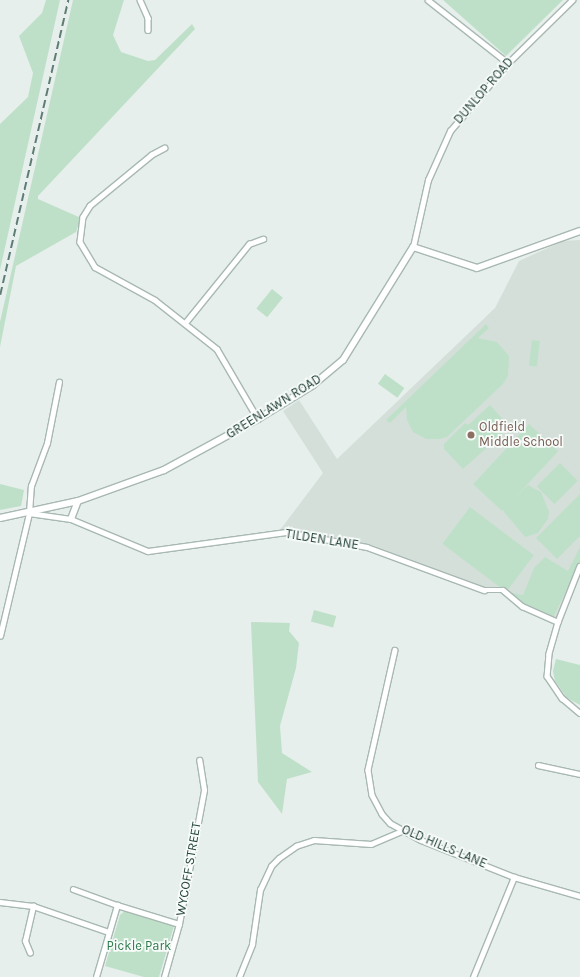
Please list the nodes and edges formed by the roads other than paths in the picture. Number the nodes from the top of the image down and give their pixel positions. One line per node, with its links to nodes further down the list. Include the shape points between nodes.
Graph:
1 (140, 0): 4 (street, via 148,18)
2 (428, 0): 5 (street)
3 (572, 0): 5 (street, DUNLOP ROAD)
4 (148, 30)
5 (508, 63): 9 (street, DUNLOP ROAD, via 460,116 439,152 428,180)
6 (165, 148): 10 (street, via 152,155 90,206 83,217 80,242 95,267 155,300)
7 (580, 231): 9 (main road, via 477,268)
8 (263, 239): 10 (street, via 249,244)
9 (413, 247): 12 (main road, GREENLAWN ROAD, via 343,360 313,385)
10 (185, 323): 12 (street, via 224,357)
11 (59, 382): 14 (street, via 47,443 31,486)
12 (258, 419): 13 (main road, GREENLAWN ROAD, via 164,470)
13 (78, 502): 14 (main road, GREENLAWN ROAD); 16 (main road)
14 (29, 513): 15 (main road, GREENLAWN ROAD); 16 (street, TILDEN LANE); 19 (street)
15 (0, 518)
16 (70, 519): 18 (street, TILDEN LANE, via 148,551 286,532 368,547 484,590 502,590 522,606)
17 (580, 566): 18 (street)
18 (558, 622): 21 (street, via 549,654 547,676 562,698)
19 (0, 636)
20 (395, 650): 25 (street, OLD HILLS LANE, via 368,770 376,804 390,823)
21 (580, 714)
22 (199, 760): 32 (street, WYCOFF STREET, via 204,790)
23 (538, 765): 24 (street)
24 (580, 774)
25 (402, 831): 26 (street, OLD HILLS LANE); 37 (street, via 371,844 324,840 305,842 279,858 271,866 260,890 252,944)
26 (514, 877): 28 (street, OLD HILLS LANE); 38 (street)
27 (73, 889): 30 (street)
28 (580, 896)
29 (0, 902): 31 (street)
30 (117, 905): 32 (street); 33 (street)
31 (33, 906): 33 (street); 34 (street, via 24,941)
32 (179, 924): 36 (street, WYCOFF STREET)
33 (109, 932): 35 (street)
34 (30, 953)
35 (96, 977)
36 (164, 977)
37 (239, 977)
38 (473, 977)

